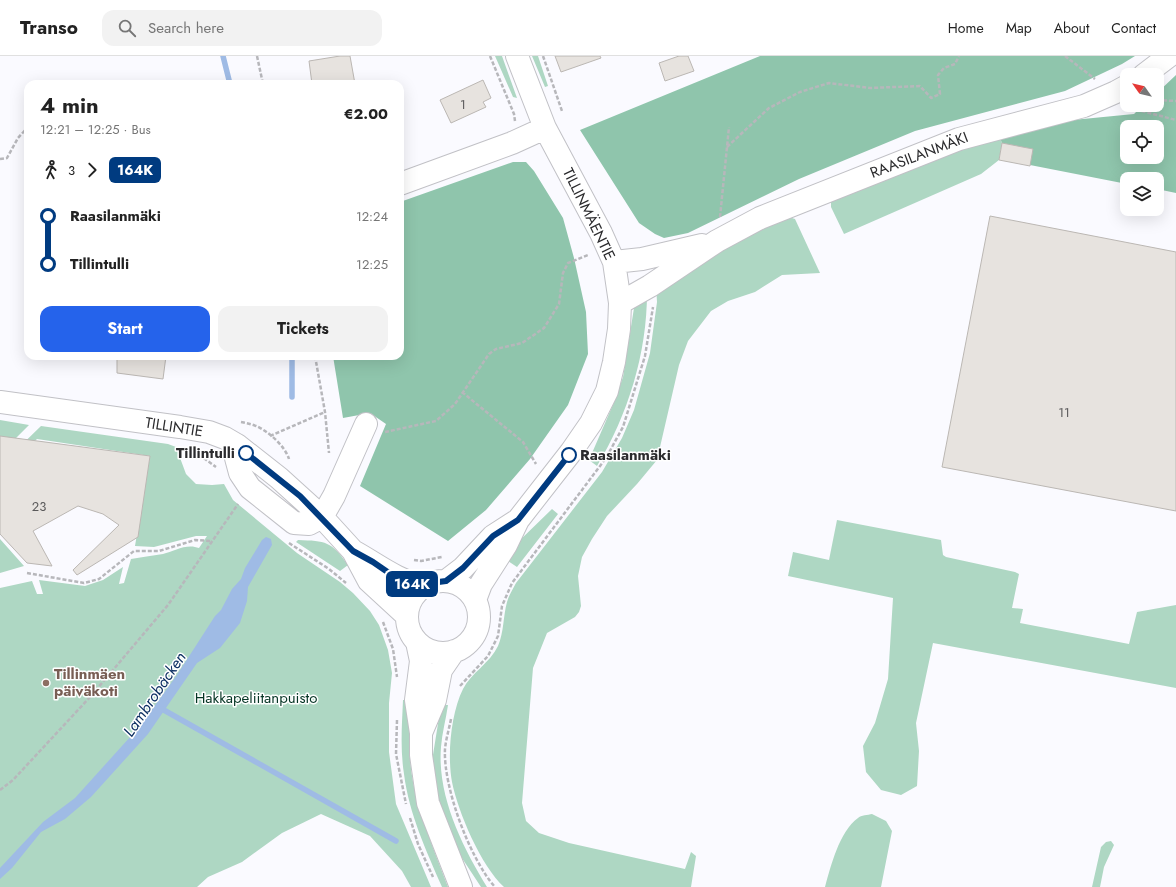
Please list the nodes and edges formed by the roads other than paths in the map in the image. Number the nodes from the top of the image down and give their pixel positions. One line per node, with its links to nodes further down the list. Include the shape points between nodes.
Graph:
1 (517, 56): 5 (street, TILLINMÄENTIE)
2 (1169, 56): 3 (street)
3 (1153, 68)
4 (1120, 94): 7 (street, RAASILANMÄKI, via 1116,92 1084,106 958,138 760,218)
5 (545, 128): 6 (street); 8 (street, TILLINMÄENTIE)
6 (404, 183)
7 (717, 241): 8 (street, RAASILANMÄKI, via 642,260); 9 (street, RAASILANMÄKI)
8 (614, 262): 9 (street, TILLINMÄENTIE)
9 (620, 303): 13 (street, TILLINMÄENTIE, via 619,329 607,391 591,423)
10 (0, 402): 12 (street, TILLINTIE, via 209,432 237,445)
11 (363, 430): 12 (street)
12 (322, 517): 14 (street, TILLINTIE)
13 (518, 520): 15 (street, TILLINMÄENTIE, via 493,536 463,568); 17 (street, TILLINMÄENTIE, via 506,545 481,584)
14 (353, 551): 16 (street, TILLINTIE, via 403,580); 18 (street, TILLINTIE, via 369,581)
15 (446, 581): 16 (street); 17 (street, via 463,587)
16 (424, 586): 18 (street, via 412,599)
17 (475, 600): 20 (street, via 479,617 474,635)
18 (407, 616): 19 (street, via 408,625)
19 (418, 642): 20 (street, via 434,652); 21 (street, via 421,661 416,700)
20 (454, 651): 21 (street, via 441,670 434,700)
21 (421, 733): 22 (street, via 421,756 428,804)
22 (461, 887)

